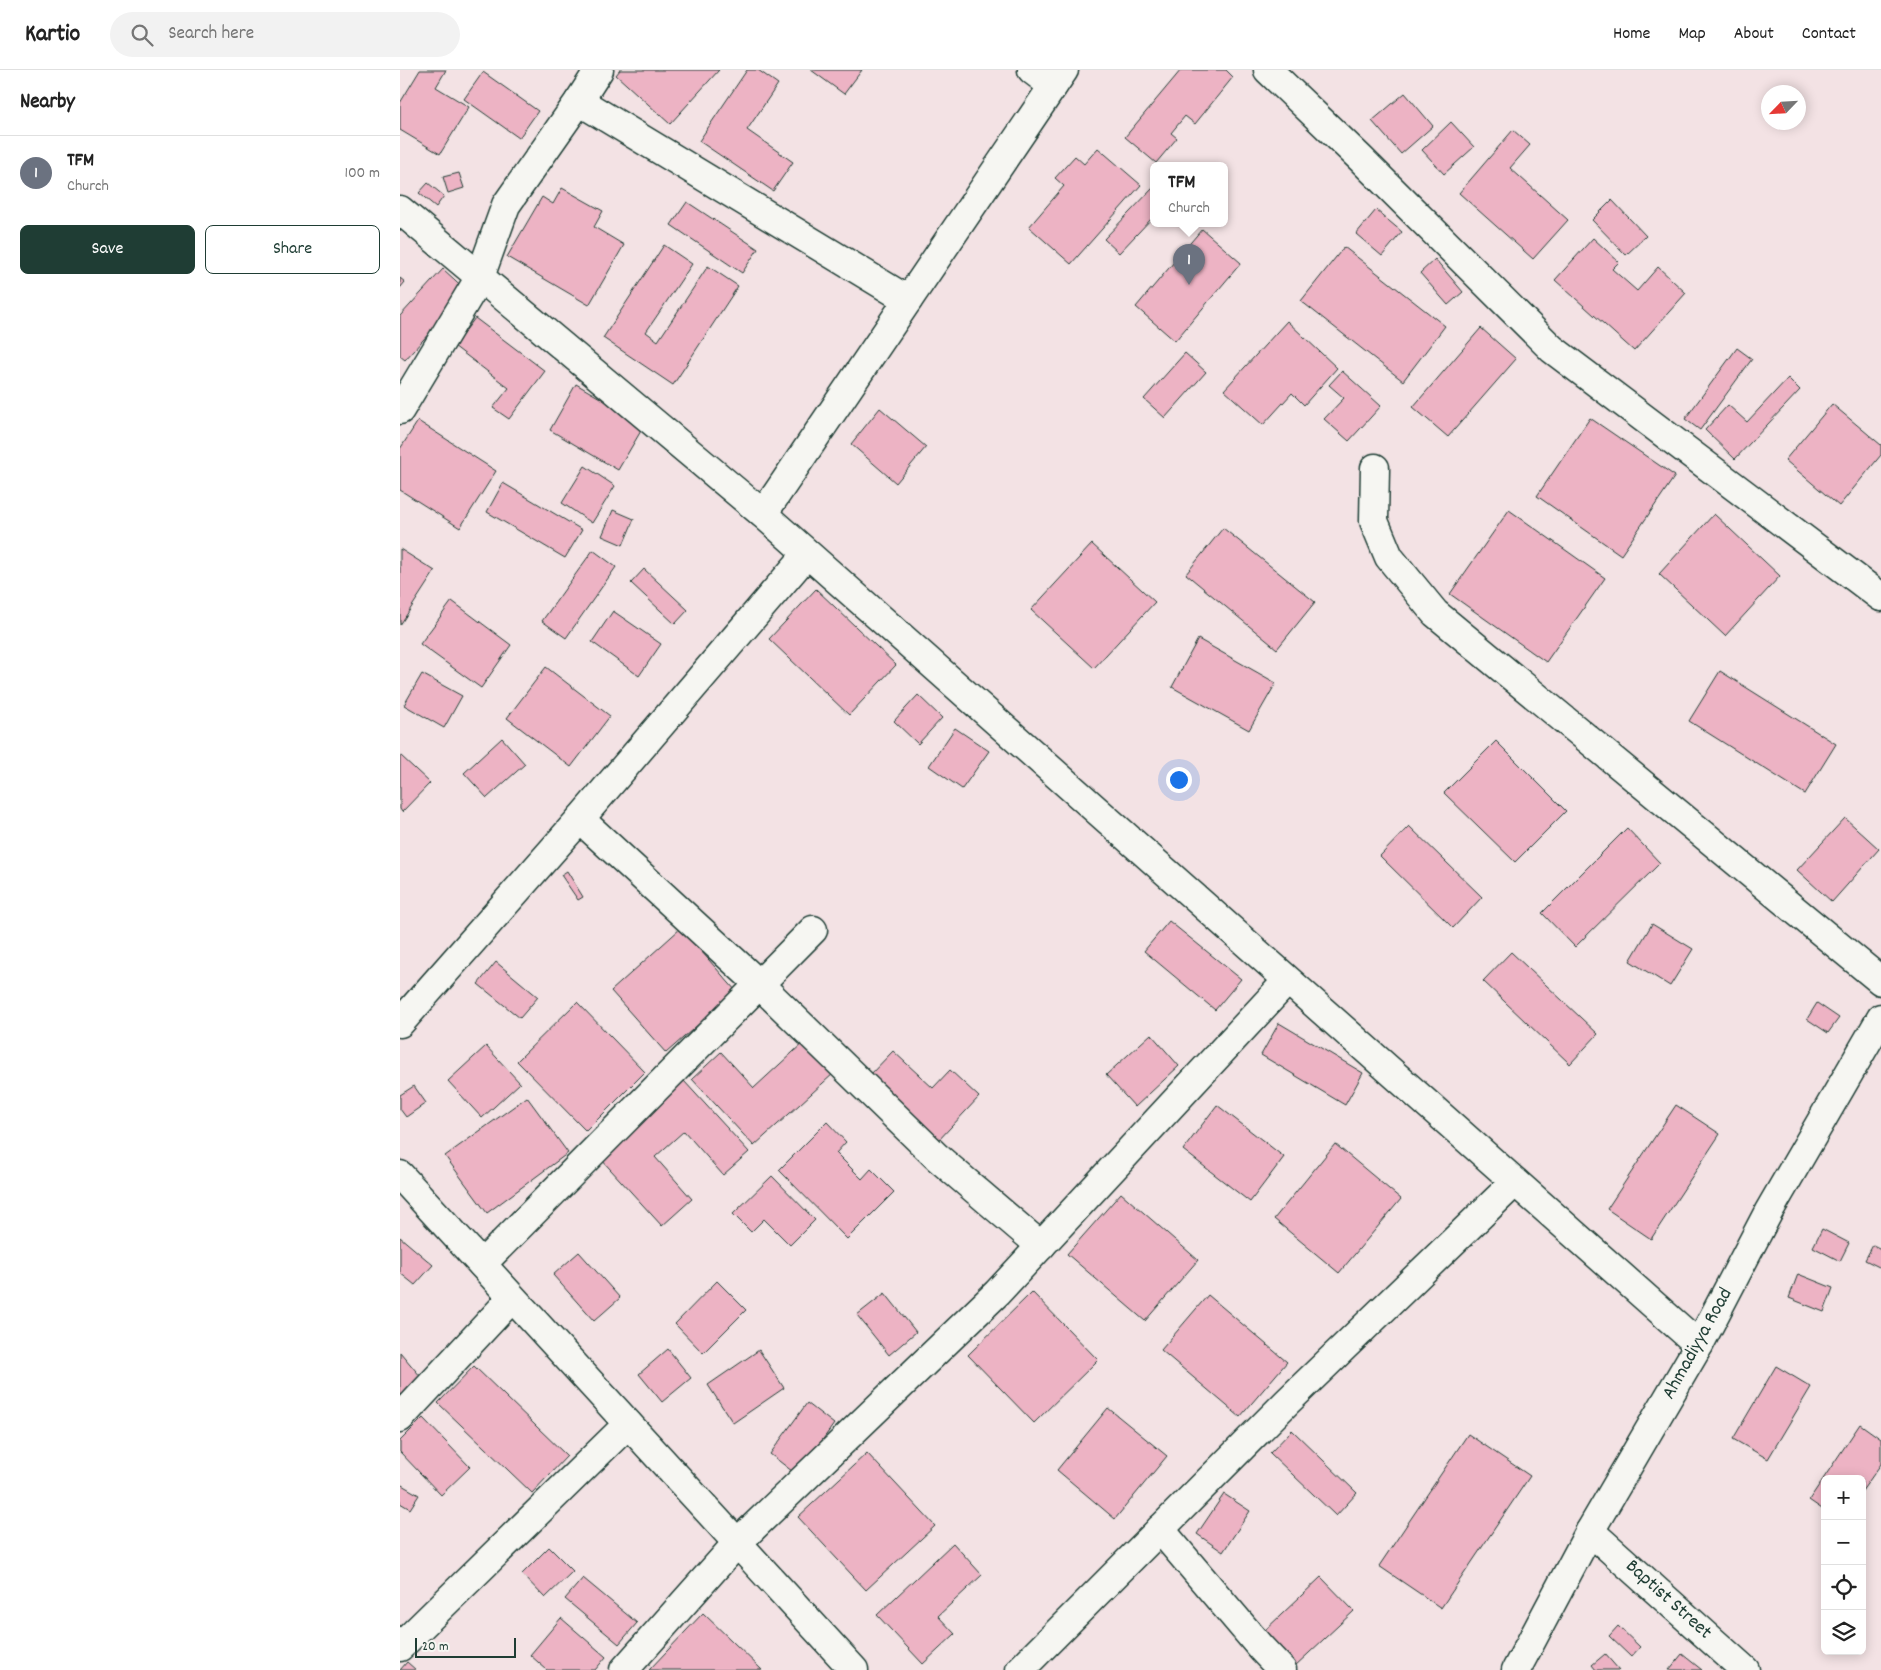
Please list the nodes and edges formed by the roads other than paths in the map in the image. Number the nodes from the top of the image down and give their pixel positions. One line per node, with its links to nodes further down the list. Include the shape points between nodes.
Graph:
1 (599, 70): 4 (street)
2 (1268, 70): 12 (street, via 1552,349)
3 (1050, 75): 7 (street)
4 (579, 101): 6 (street, via 506,204); 7 (street)
5 (400, 210): 6 (street)
6 (480, 277): 8 (street); 10 (street)
7 (908, 300): 10 (street)
8 (400, 410)
9 (1375, 468): 16 (street, via 1374,521 1389,557 1435,613)
10 (762, 514): 11 (street)
11 (807, 554): 13 (street); 15 (street)
12 (1881, 597)
13 (580, 819): 17 (street); 19 (street)
14 (813, 930): 17 (street)
15 (1286, 981): 21 (street); 22 (street)
16 (1881, 982)
17 (758, 984): 22 (street, via 937,1156); 23 (street)
18 (1881, 1018): 25 (street, Ahmadiyya Road, via 1769,1211)
19 (400, 1023)
20 (400, 1175): 23 (street)
21 (1515, 1182): 25 (street); 28 (street)
22 (1041, 1246): 30 (street, via 997,1293)
23 (482, 1264): 24 (street)
24 (512, 1298): 26 (street); 27 (street)
25 (1699, 1345): 29 (street, Ahmadiyya Road)
26 (400, 1418)
27 (628, 1424): 30 (street); 31 (street)
28 (1160, 1529): 34 (street); 35 (street)
29 (1590, 1531): 36 (street, Ahmadiyya Road); 37 (street, Baptist Street)
30 (738, 1542): 32 (street); 33 (street)
31 (400, 1647)
32 (624, 1670)
33 (854, 1670)
34 (1020, 1670)
35 (1282, 1670)
36 (1516, 1670)
37 (1745, 1670)

